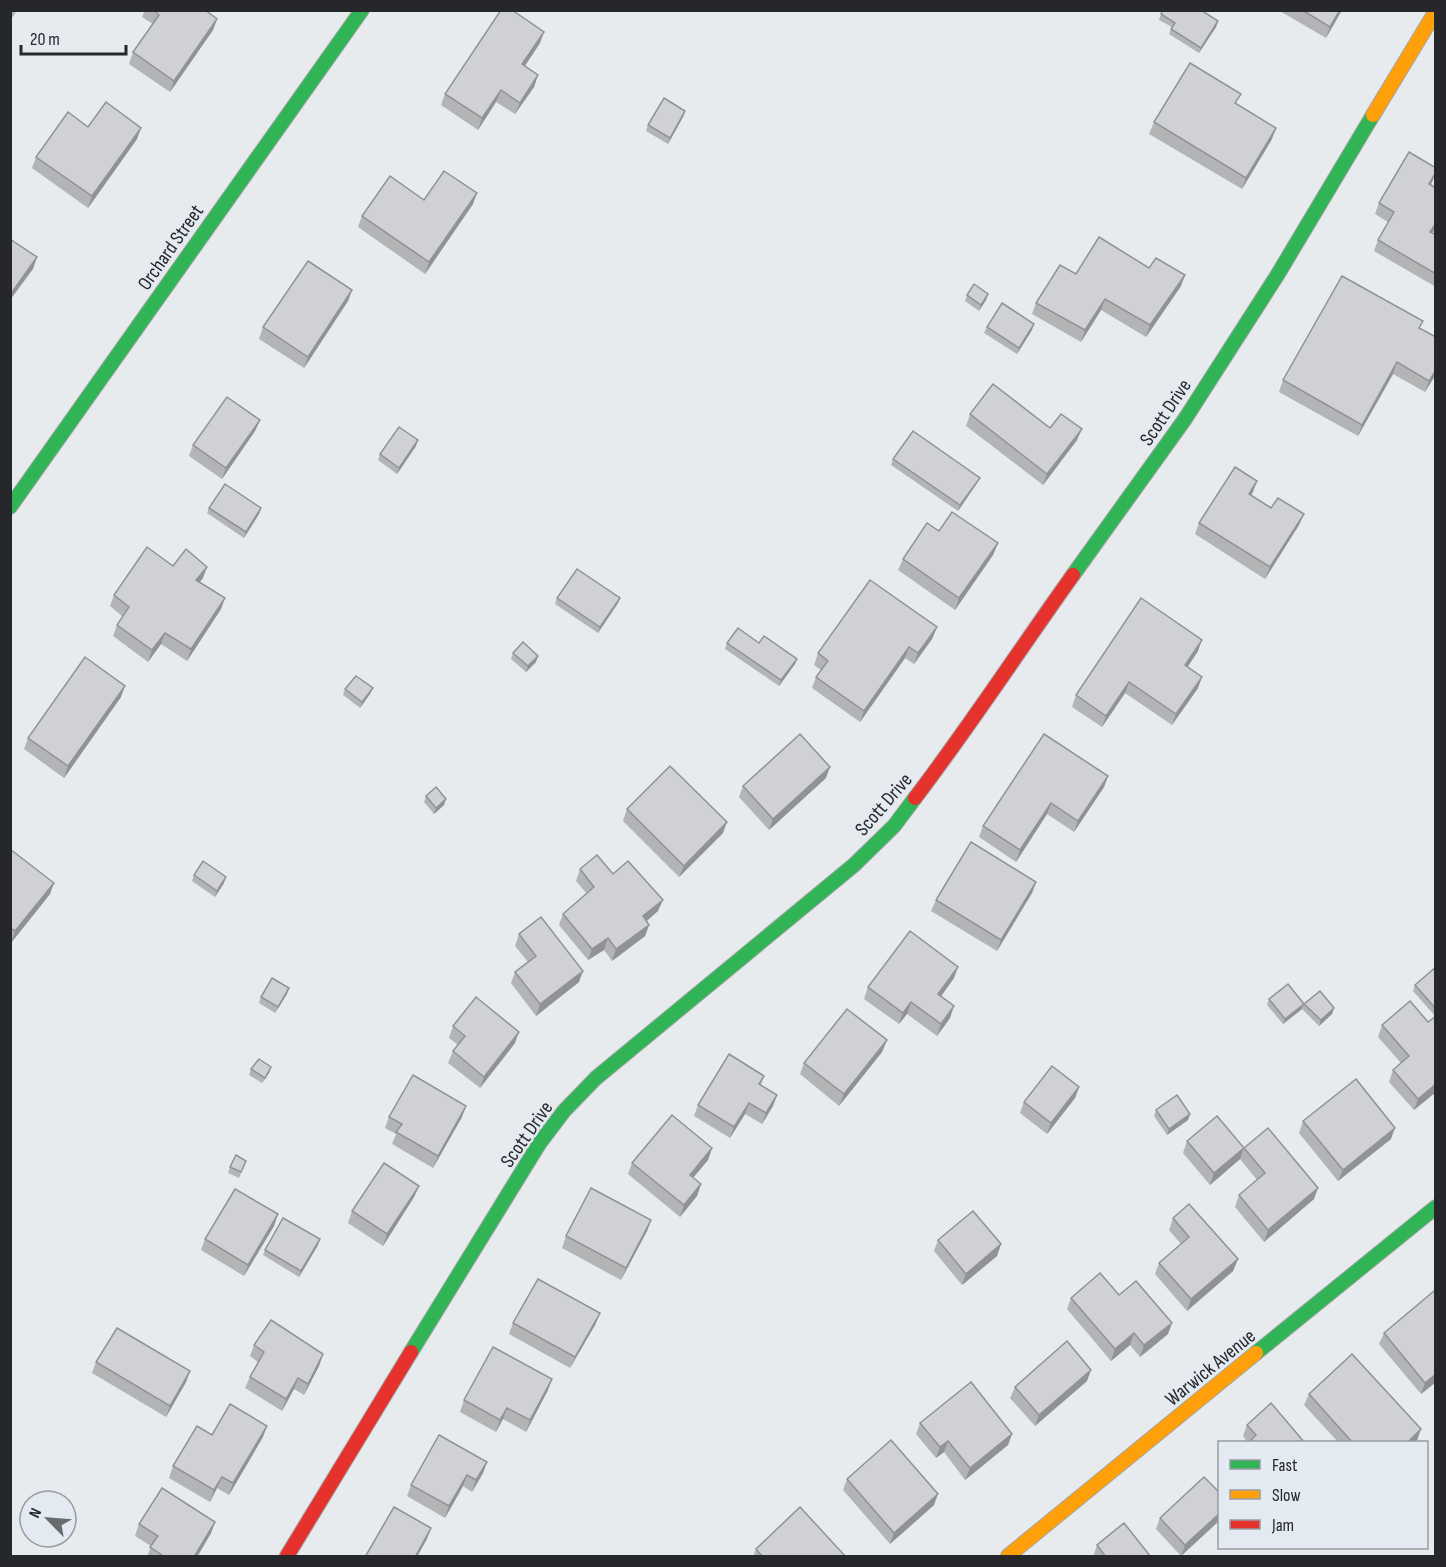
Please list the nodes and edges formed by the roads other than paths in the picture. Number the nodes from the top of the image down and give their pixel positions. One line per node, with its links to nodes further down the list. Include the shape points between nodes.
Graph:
1 (362, 10): 3 (street, Orchard Street)
2 (1436, 11): 5 (street, Scott Drive, via 1278,274 1185,419 947,756 894,826 854,865 596,1078 564,1112 539,1143)
3 (10, 507)
4 (1436, 1207): 6 (street, Warwick Avenue)
5 (287, 1557)
6 (1008, 1557)

